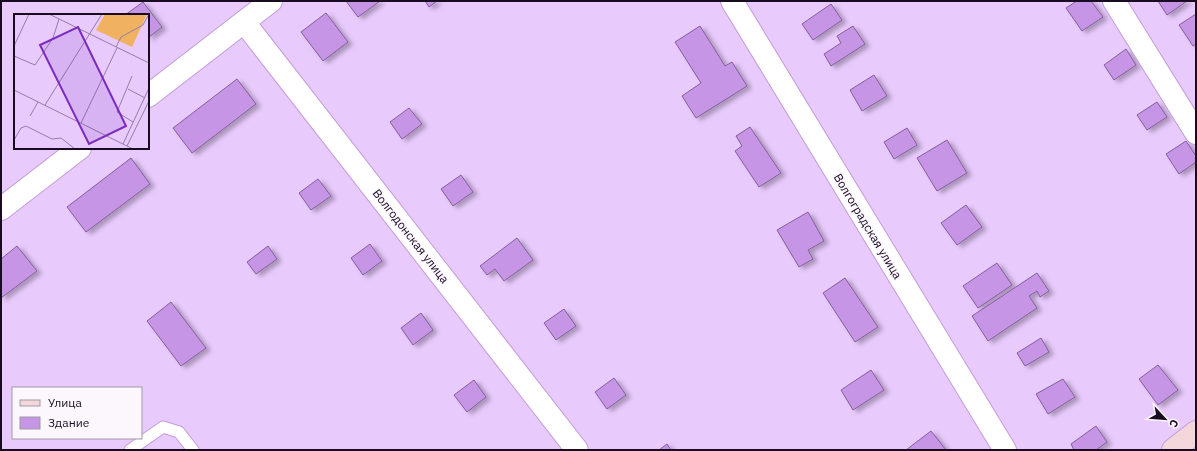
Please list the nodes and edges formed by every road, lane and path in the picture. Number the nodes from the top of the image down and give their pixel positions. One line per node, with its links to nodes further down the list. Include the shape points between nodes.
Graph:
1 (271, 1): 4 (street)
2 (732, 1): 13 (street, Волгоградская улица)
3 (1114, 1): 6 (street)
4 (244, 22): 5 (street); 12 (street, Волгодонская улица)
5 (149, 95)
6 (1196, 133)
7 (79, 149): 8 (street)
8 (1, 208)
9 (1196, 432): 14 (main road)
10 (130, 450): 11 (lane, via 163,426 179,432)
11 (193, 450)
12 (577, 450)
13 (1005, 450)
14 (1173, 450)

